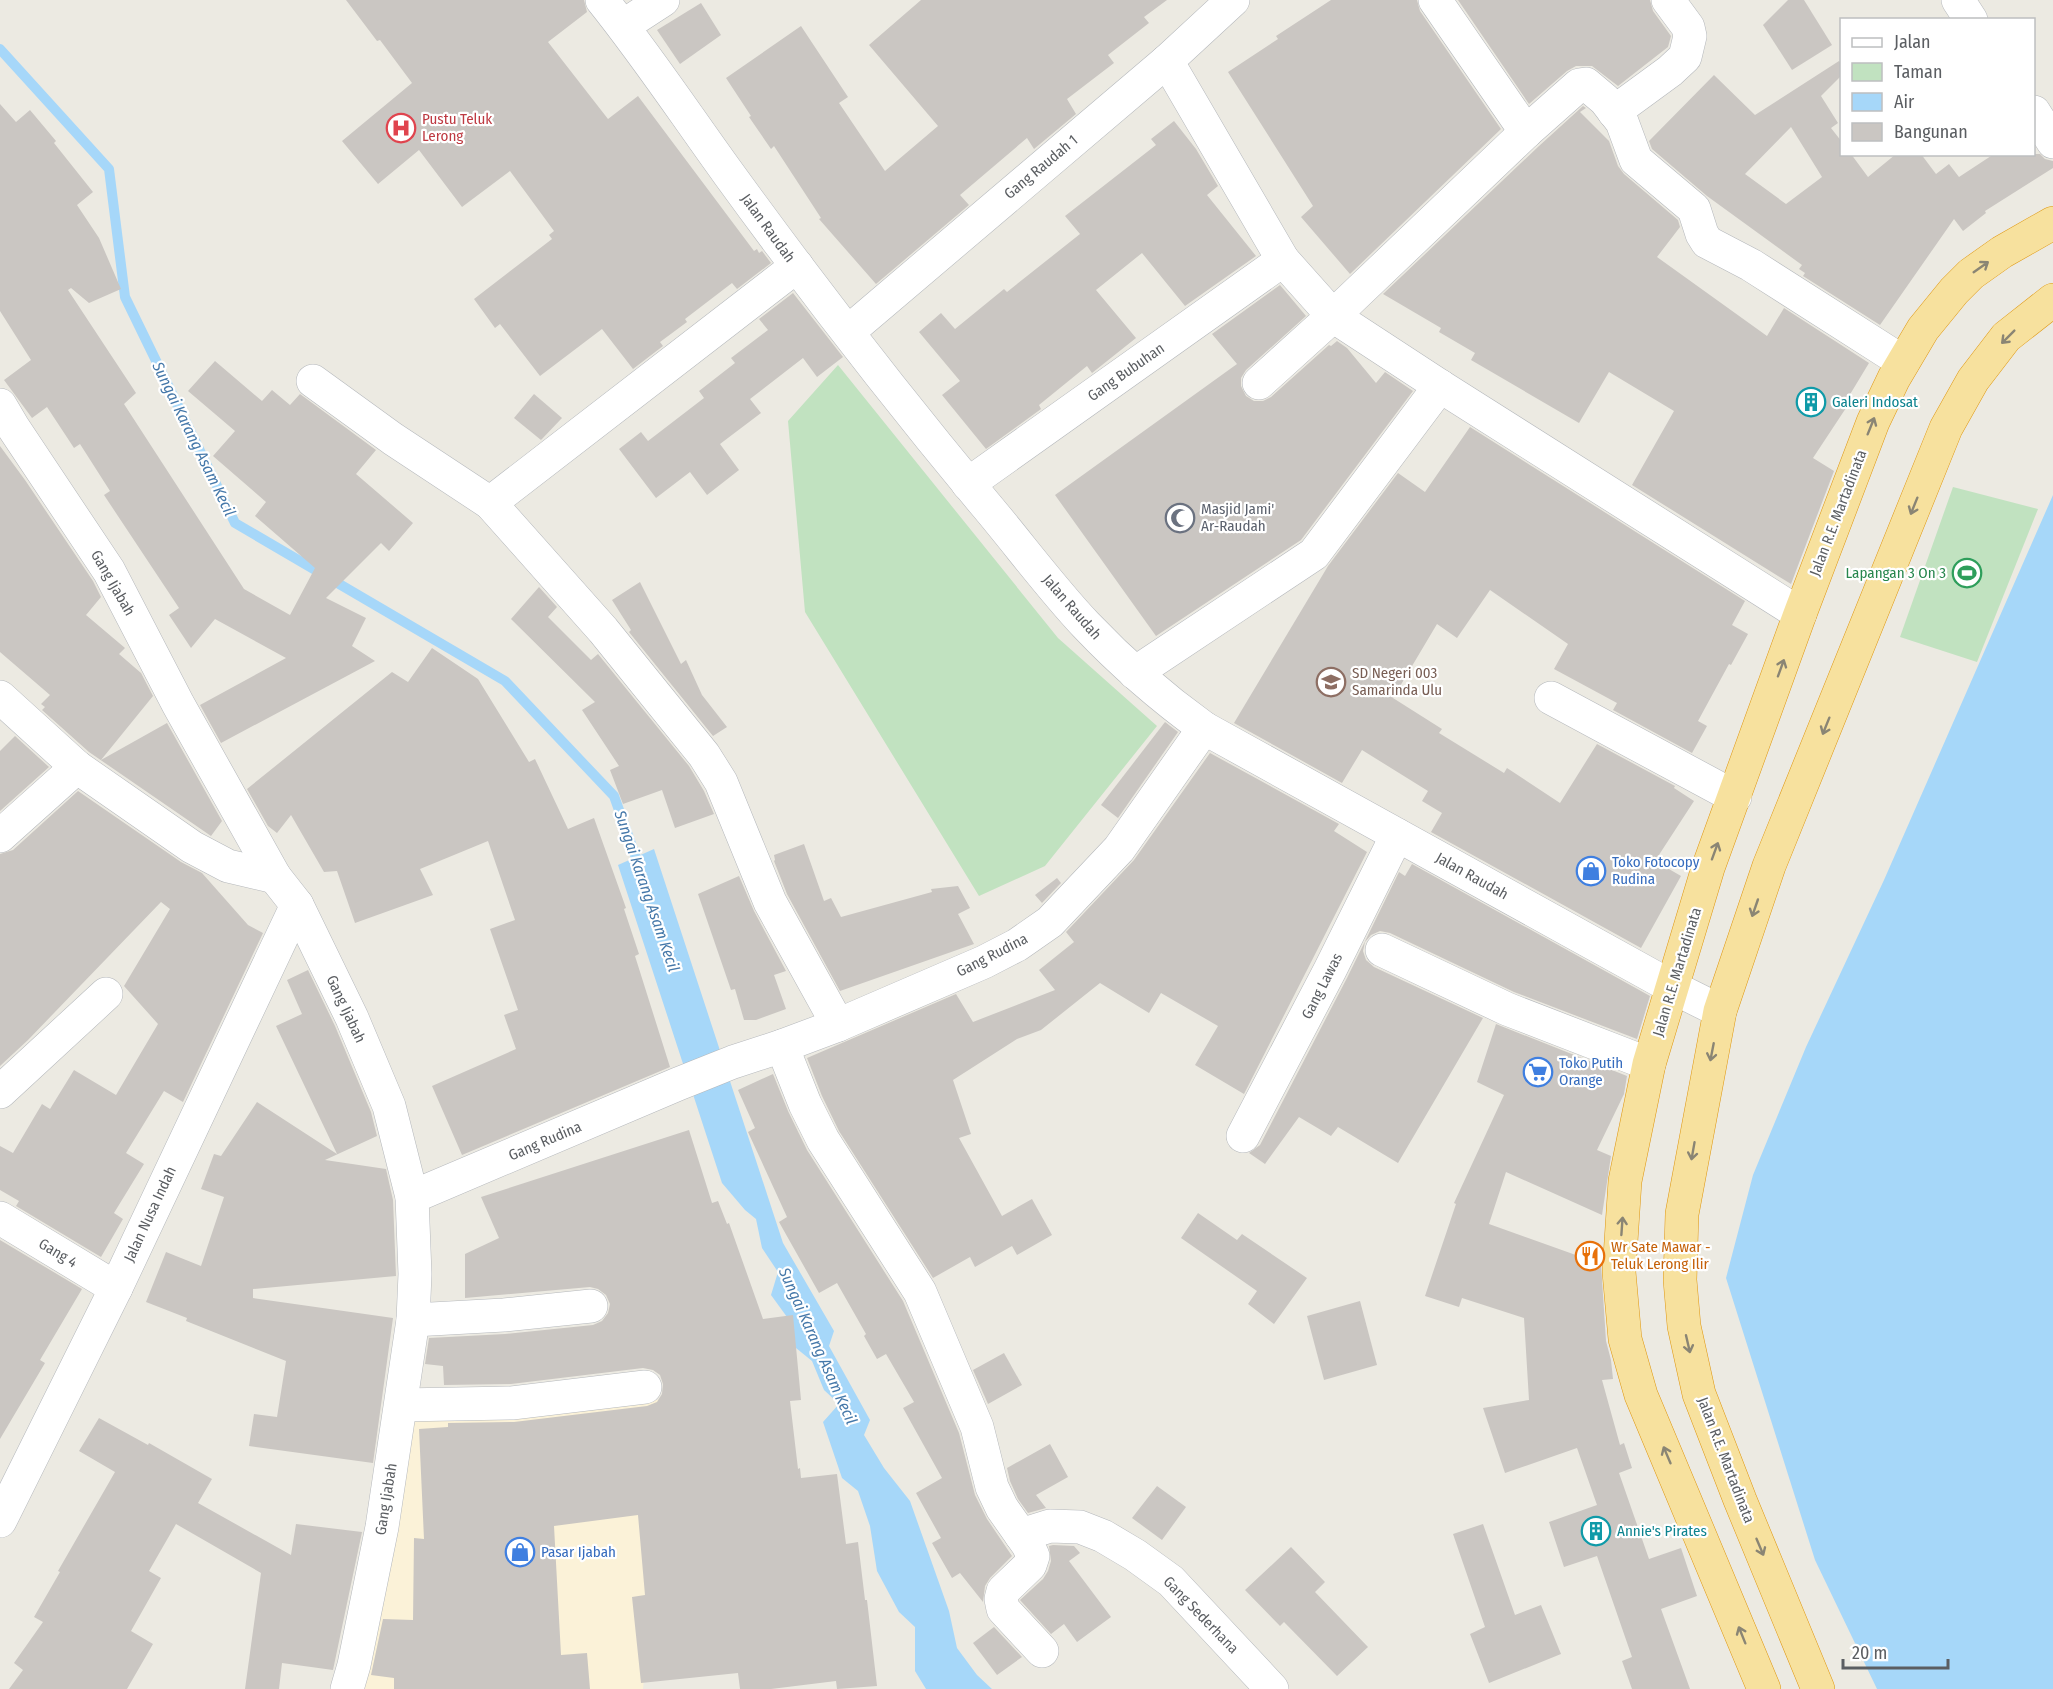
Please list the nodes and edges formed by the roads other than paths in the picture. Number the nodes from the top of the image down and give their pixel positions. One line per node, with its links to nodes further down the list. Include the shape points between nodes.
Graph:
1 (602, 0): 8 (street, Jalan Raudah)
2 (663, 0): 8 (street)
3 (1233, 0): 9 (street, Gang Raudah 1)
4 (1435, 0): 12 (street)
5 (1668, 0): 10 (street, via 1688,27 1690,36 1684,57)
6 (1958, 0): 7 (street)
7 (1970, 18)
8 (623, 26): 16 (street, Jalan Raudah)
9 (1167, 61): 15 (street); 19 (street, Gang Raudah 1)
10 (1614, 112): 12 (street, via 1591,86 1579,85); 20 (street, via 1636,160 1694,209 1707,242 1751,265)
11 (2035, 114): 13 (street)
12 (1526, 132): 18 (street)
13 (2053, 142)
14 (2048, 227): 20 (highway, Jalan R.E. Martadinata, one-way to 14, via 1923,329 1971,274)
15 (1283, 260): 18 (street); 25 (street, Gang Bubuhan)
16 (797, 266): 19 (street, Jalan Raudah); 26 (street)
17 (2053, 300): 41 (highway, Jalan R.E. Martadinata, one-way to 41, via 2006,338 1973,380 1946,428 1769,866)
18 (1333, 316): 22 (street); 23 (street)
19 (848, 332): 25 (street, Jalan Raudah)
20 (1903, 362): 27 (highway, Jalan R.E. Martadinata, one-way to 20, via 1873,422)
21 (313, 381): 26 (street)
22 (1259, 383)
23 (1440, 386): 27 (street); 28 (street, via 1314,554)
24 (4, 423): 36 (street, Gang Ijabah, via 109,571)
25 (968, 483): 28 (street, Jalan Raudah, via 1084,623)
26 (490, 503): 42 (street, via 603,630 704,755 721,782 770,902)
27 (1800, 614): 33 (highway, Jalan R.E. Martadinata, one-way to 27)
28 (1135, 673): 31 (street, Jalan Raudah)
29 (0, 697): 32 (street)
30 (1551, 698): 33 (street)
31 (1204, 728): 34 (street, Jalan Raudah); 42 (street, Gang Rudina, via 1119,849 1050,922 984,962)
32 (77, 767): 35 (street); 36 (street, via 215,860 242,871)
33 (1735, 797): 39 (highway, Jalan R.E. Martadinata, one-way to 33, via 1708,868)
34 (1397, 835): 39 (street, Jalan Raudah); 46 (street, Gang Lawas)
35 (0, 836)
36 (275, 877): 37 (street, Gang Ijabah)
37 (297, 905): 47 (street, Gang Ijabah, via 389,1106); 49 (street, Jalan Nusa Indah)
38 (1382, 950): 44 (street, via 1507,1009)
39 (1672, 987): 41 (street, Jalan Raudah); 44 (highway, Jalan R.E. Martadinata)
40 (106, 994): 45 (street)
41 (1720, 1011): 60 (highway, Jalan R.E. Martadinata, one-way to 60, via 1682,1214 1680,1280 1684,1326 1699,1394)
42 (838, 1025): 43 (street, Gang Rudina)
43 (782, 1046): 47 (street, Gang Rudina, via 678,1084); 55 (street, via 824,1140 920,1292 977,1427 992,1487)
44 (1650, 1064): 59 (highway, Jalan R.E. Martadinata, one-way to 44, via 1641,1395 1625,1339 1619,1272 1625,1181)
45 (0, 1092)
46 (1243, 1136)
47 (412, 1197): 51 (street, Gang Ijabah)
48 (0, 1218): 49 (street, Gang 4)
49 (116, 1288): 54 (street, Jalan Nusa Indah)
50 (591, 1306): 51 (street)
51 (413, 1320): 53 (street, Gang Ijabah)
52 (645, 1388): 53 (street, via 512,1403)
53 (401, 1405): 57 (street, Gang Ijabah, via 382,1527)
54 (0, 1521)
55 (1022, 1535): 56 (street, via 1033,1556 1030,1565 1003,1591 1001,1599 1003,1608); 58 (street, Gang Sederhana, via 1050,1526 1080,1527 1135,1555 1171,1581)
56 (1042, 1651)
57 (347, 1689)
58 (1272, 1689)
59 (1764, 1689)
60 (1818, 1689)

